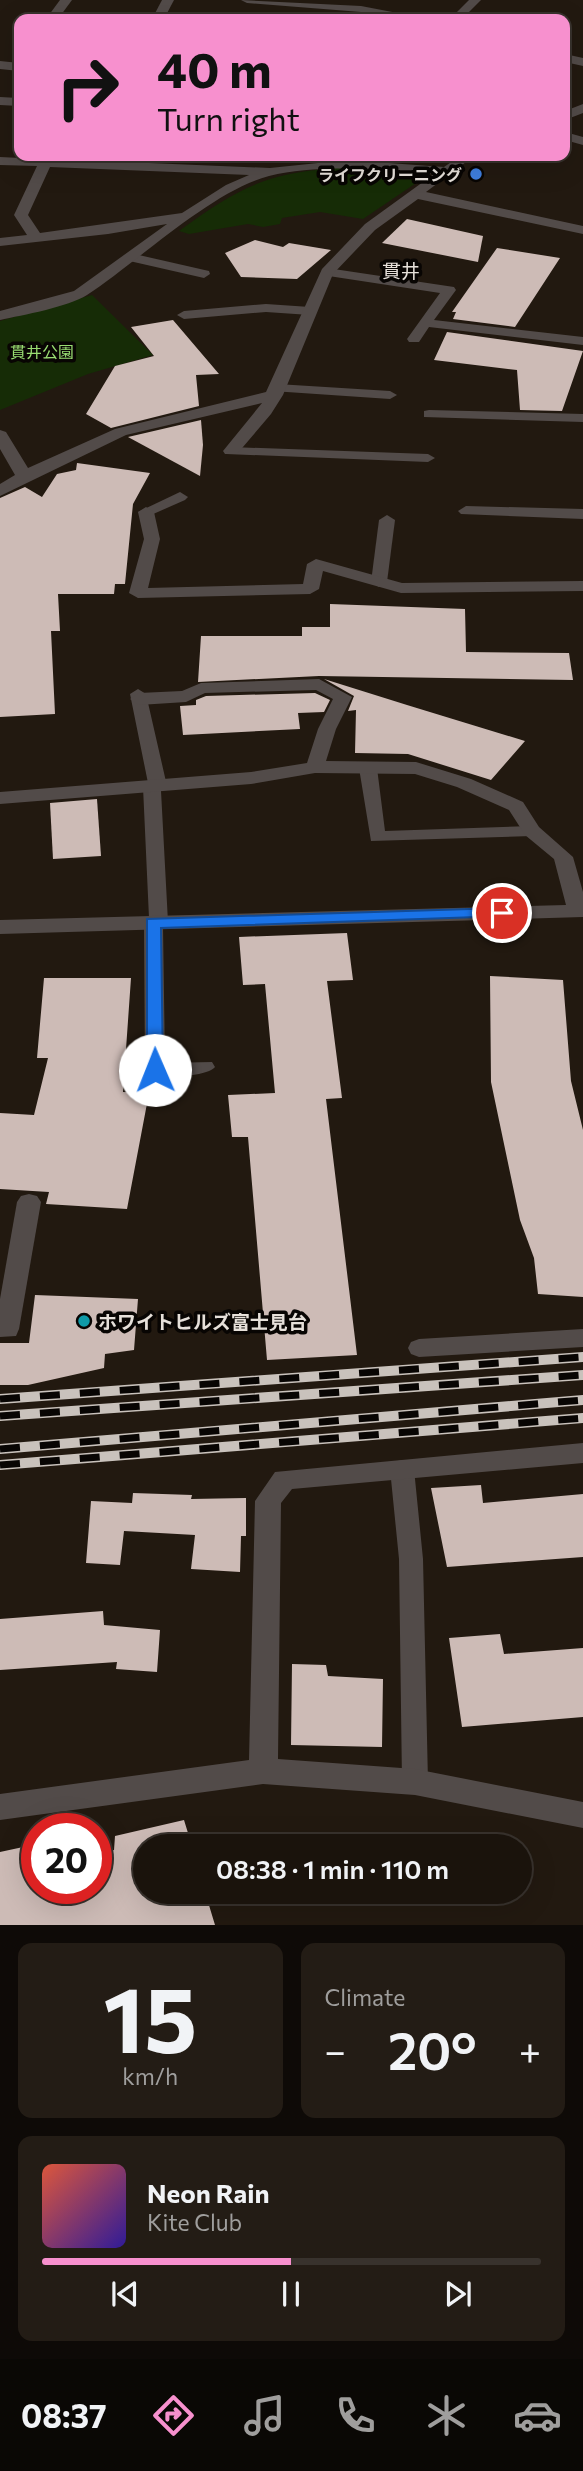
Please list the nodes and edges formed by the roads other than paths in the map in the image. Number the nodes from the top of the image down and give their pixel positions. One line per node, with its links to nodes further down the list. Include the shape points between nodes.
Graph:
1 (247, 0): 4 (street)
2 (373, 0): 5 (street)
3 (475, 0): 7 (street)
4 (259, 6): 5 (street)
5 (361, 9): 6 (street)
6 (388, 14)
7 (461, 14)
8 (46, 161): 18 (street, via 21,215)
9 (151, 161): 14 (street)
10 (305, 161): 11 (street); 14 (street)
11 (379, 161): 13 (street)
12 (461, 161): 13 (street)
13 (446, 171): 15 (street)
14 (270, 172): 16 (street, via 230,188)
15 (415, 194): 17 (street); 21 (street, via 370,227)
16 (188, 215): 18 (street); 20 (street)
17 (583, 230)
18 (36, 238): 19 (street)
19 (0, 242)
20 (130, 257): 22 (lane); 25 (street, via 79,294)
21 (327, 272): 23 (street); 26 (lane, via 449,290)
22 (204, 274)
23 (310, 311): 24 (lane, via 266,308); 29 (street)
24 (184, 315)
25 (0, 316)
26 (425, 323): 27 (lane); 28 (lane)
27 (414, 339)
28 (583, 341)
29 (276, 392): 30 (lane); 34 (street, via 266,411); 36 (street, via 121,432)
30 (390, 395)
31 (429, 414): 32 (lane)
32 (583, 418)
33 (0, 435): 36 (street)
34 (231, 451): 35 (lane)
35 (428, 458)
36 (24, 476): 37 (street)
37 (0, 491)
38 (180, 497): 40 (lane)
39 (466, 511): 41 (lane)
40 (146, 512): 43 (street, via 152,539 138,593 310,589 316,564)
41 (583, 514)
42 (387, 520): 43 (lane)
43 (379, 582): 44 (street, via 401,587)
44 (583, 586)
45 (139, 697): 46 (street, via 186,696 201,688 318,684 343,697); 48 (lane)
46 (315, 767): 47 (street); 48 (street)
47 (368, 768): 50 (street, via 416,768 464,783 516,806); 50 (lane, via 377,837)
48 (155, 787): 49 (street); 52 (lane)
49 (0, 798)
50 (532, 831): 51 (street, via 563,857)
51 (581, 911): 52 (street)
52 (156, 922): 53 (street); 54 (lane, via 155,1070)
53 (0, 927)
54 (205, 1068)
55 (29, 1202): 56 (street, via 7,1329)
56 (0, 1328)
57 (583, 1338): 58 (lane)
58 (419, 1348)
59 (583, 1453): 60 (street)
60 (402, 1469): 61 (street, via 284,1479 268,1501); 62 (lane, via 411,1559)
61 (263, 1771): 62 (street); 63 (street)
62 (415, 1782): 64 (street)
63 (0, 1807)
64 (583, 1815)

